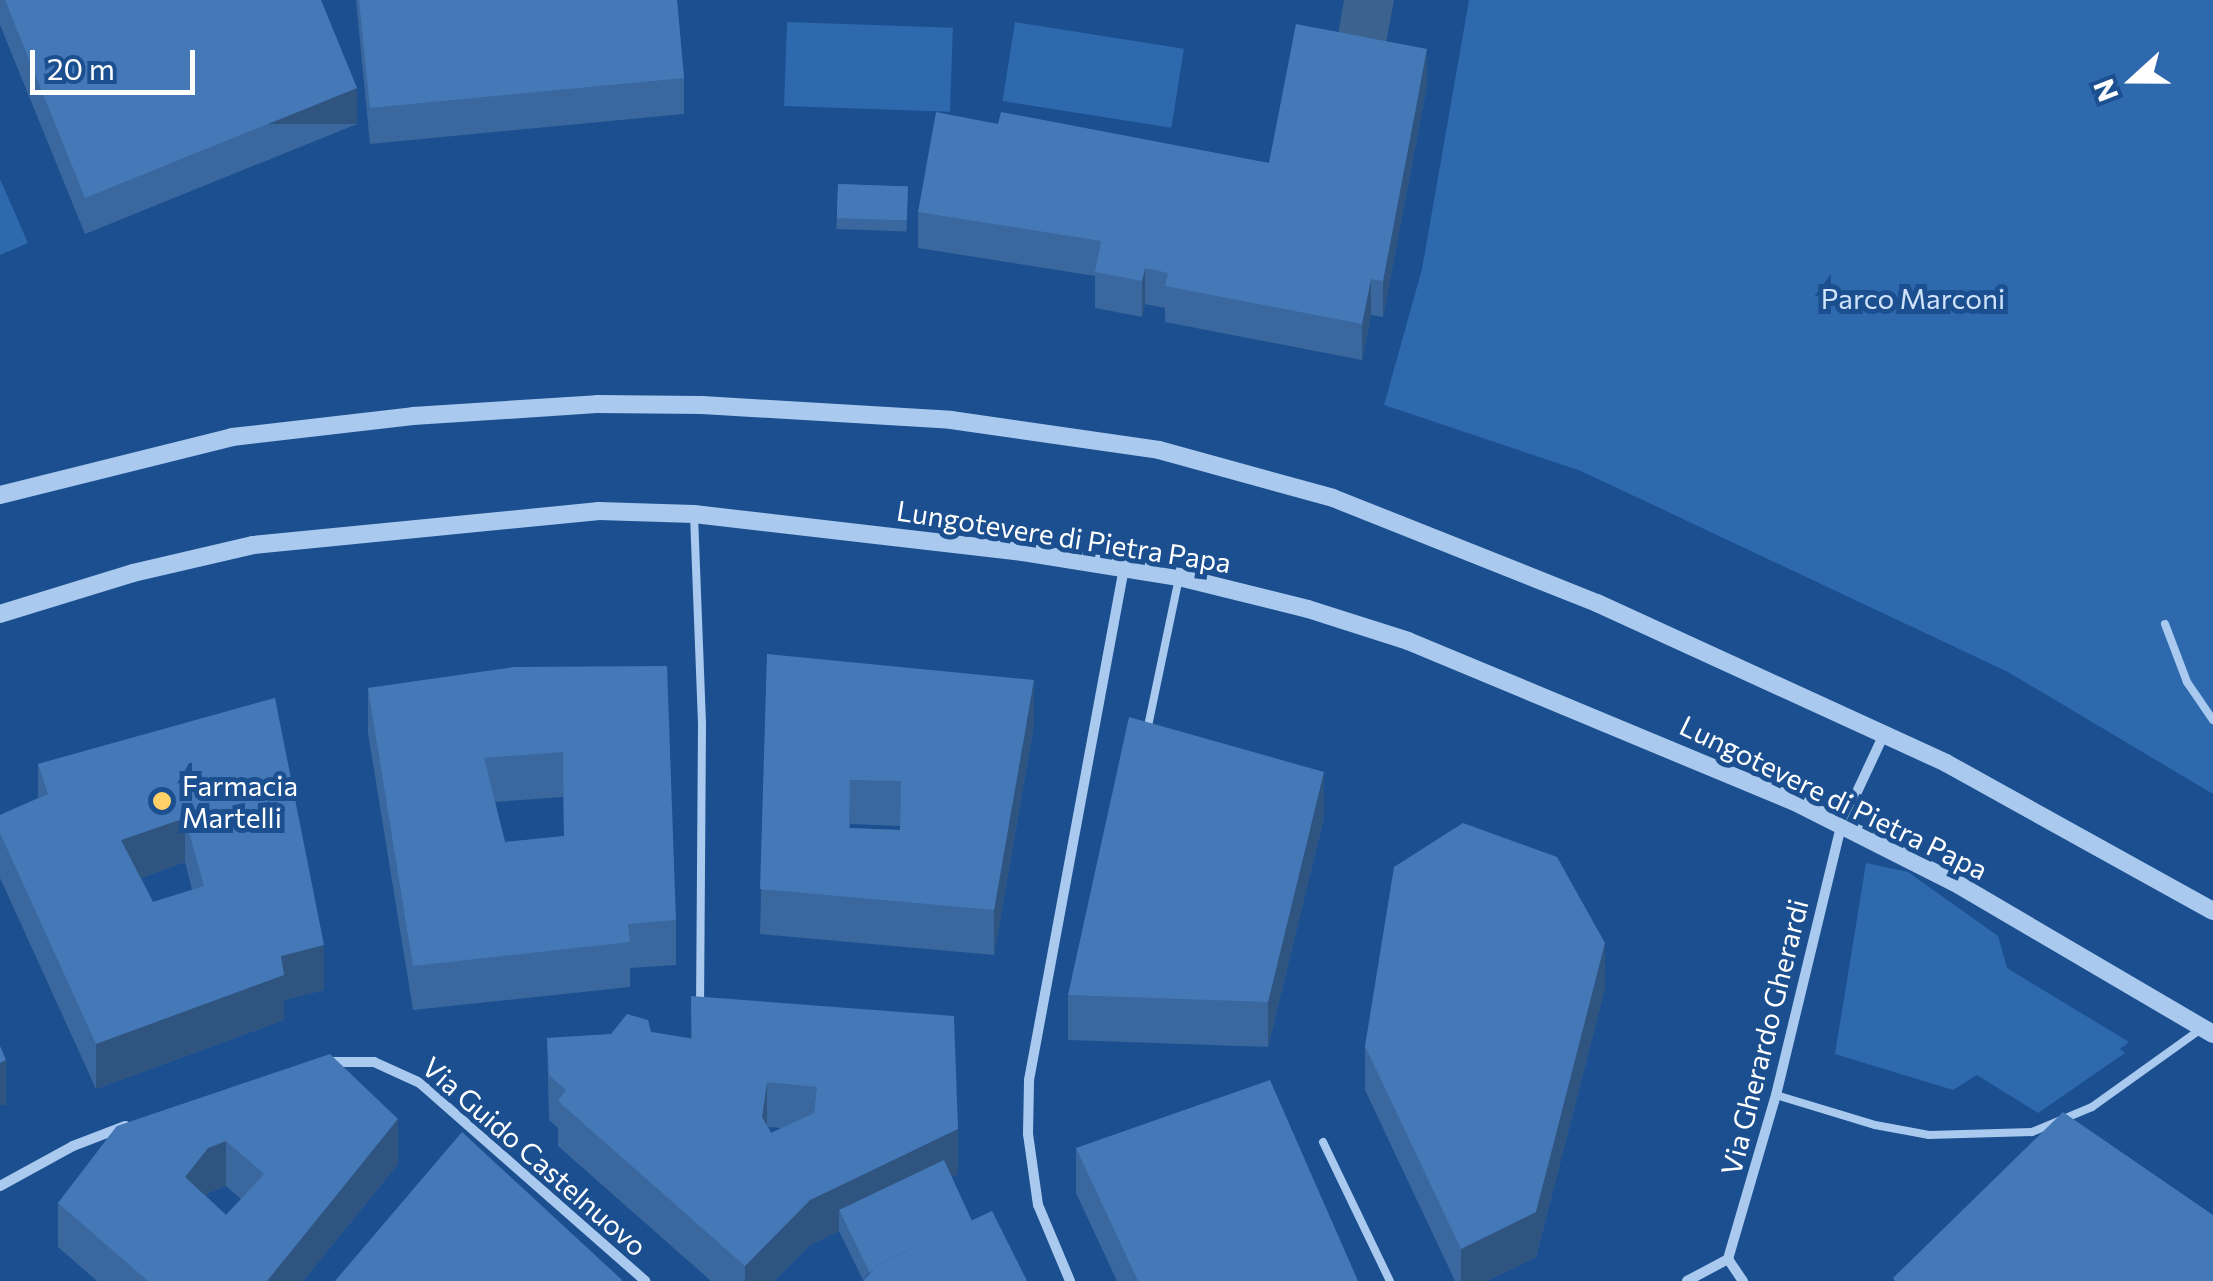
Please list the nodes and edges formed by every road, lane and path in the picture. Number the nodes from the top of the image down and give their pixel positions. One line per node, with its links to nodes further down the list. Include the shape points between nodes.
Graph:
1 (0, 495): 8 (street, via 232,437 504,409 702,406 1013,426 1196,458 1375,513 1597,603)
2 (694, 514): 3 (street, Lungotevere di Pietra Papa); 5 (street, Lungotevere di Pietra Papa, via 599,511 320,536 192,558); 12 (lane, via 702,724)
3 (1124, 567): 4 (street, Lungotevere di Pietra Papa); 21 (street, via 1030,1080 1028,1134 1038,1205)
4 (1180, 577): 9 (lane); 10 (street, Lungotevere di Pietra Papa, via 1426,647)
5 (0, 614)
6 (2165, 624): 7 (lane, via 2186,682)
7 (2213, 720)
8 (1885, 733): 10 (street, Via Gherardo Gherardi); 11 (street)
9 (1143, 748)
10 (1841, 826): 13 (street, Lungotevere di Pietra Papa, via 1959,885); 15 (street, Via Gherardo Gherardi)
11 (2213, 910)
12 (700, 1015)
13 (2208, 1030): 15 (lane, via 2092,1107 2032,1132 1929,1134)
14 (312, 1064): 20 (street, Via Guido Castelnuovo, via 374,1062 409,1076)
15 (1776, 1096): 19 (street, Via Gherardo Gherardi)
16 (140, 1121): 18 (street, via 74,1146)
17 (1324, 1142): 22 (lane)
18 (0, 1186)
19 (1728, 1259): 23 (street); 24 (street)
20 (645, 1281)
21 (1070, 1281)
22 (1390, 1281)
23 (1687, 1281)
24 (1743, 1281)

